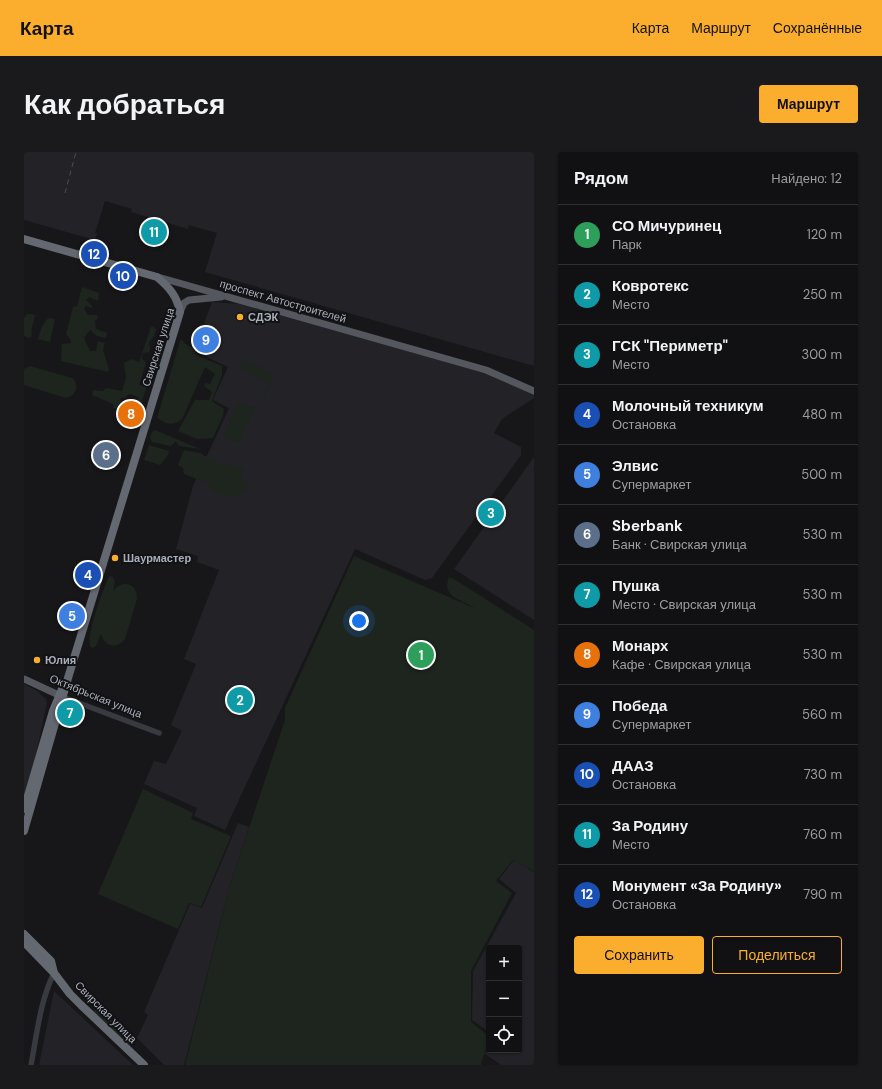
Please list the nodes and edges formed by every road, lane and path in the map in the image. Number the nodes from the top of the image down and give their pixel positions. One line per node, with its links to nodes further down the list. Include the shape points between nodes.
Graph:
1 (24, 239): 2 (highway, проспект Автостроителей)
2 (157, 277): 3 (main road, проспект Автостроителей); 4 (highway, via 172,290)
3 (226, 296): 4 (main road, Свирская улица, via 189,300 184,303); 5 (main road, проспект Автостроителей, via 486,370)
4 (180, 312): 7 (highway, Свирская улица)
5 (534, 391)
6 (24, 679): 7 (main road, Октябрьская улица)
7 (61, 696): 8 (street, Октябрьская улица); 9 (highway, via 53,711); 10 (highway, Свирская улица)
8 (160, 733)
9 (24, 809)
10 (24, 831)
11 (24, 934): 13 (highway, Свирская улица, via 51,961)
12 (24, 942): 13 (highway, Свирская улица)
13 (54, 973): 14 (street, via 43,1001); 15 (highway, Свирская улица, via 70,994)
14 (31, 1065)
15 (144, 1065)

